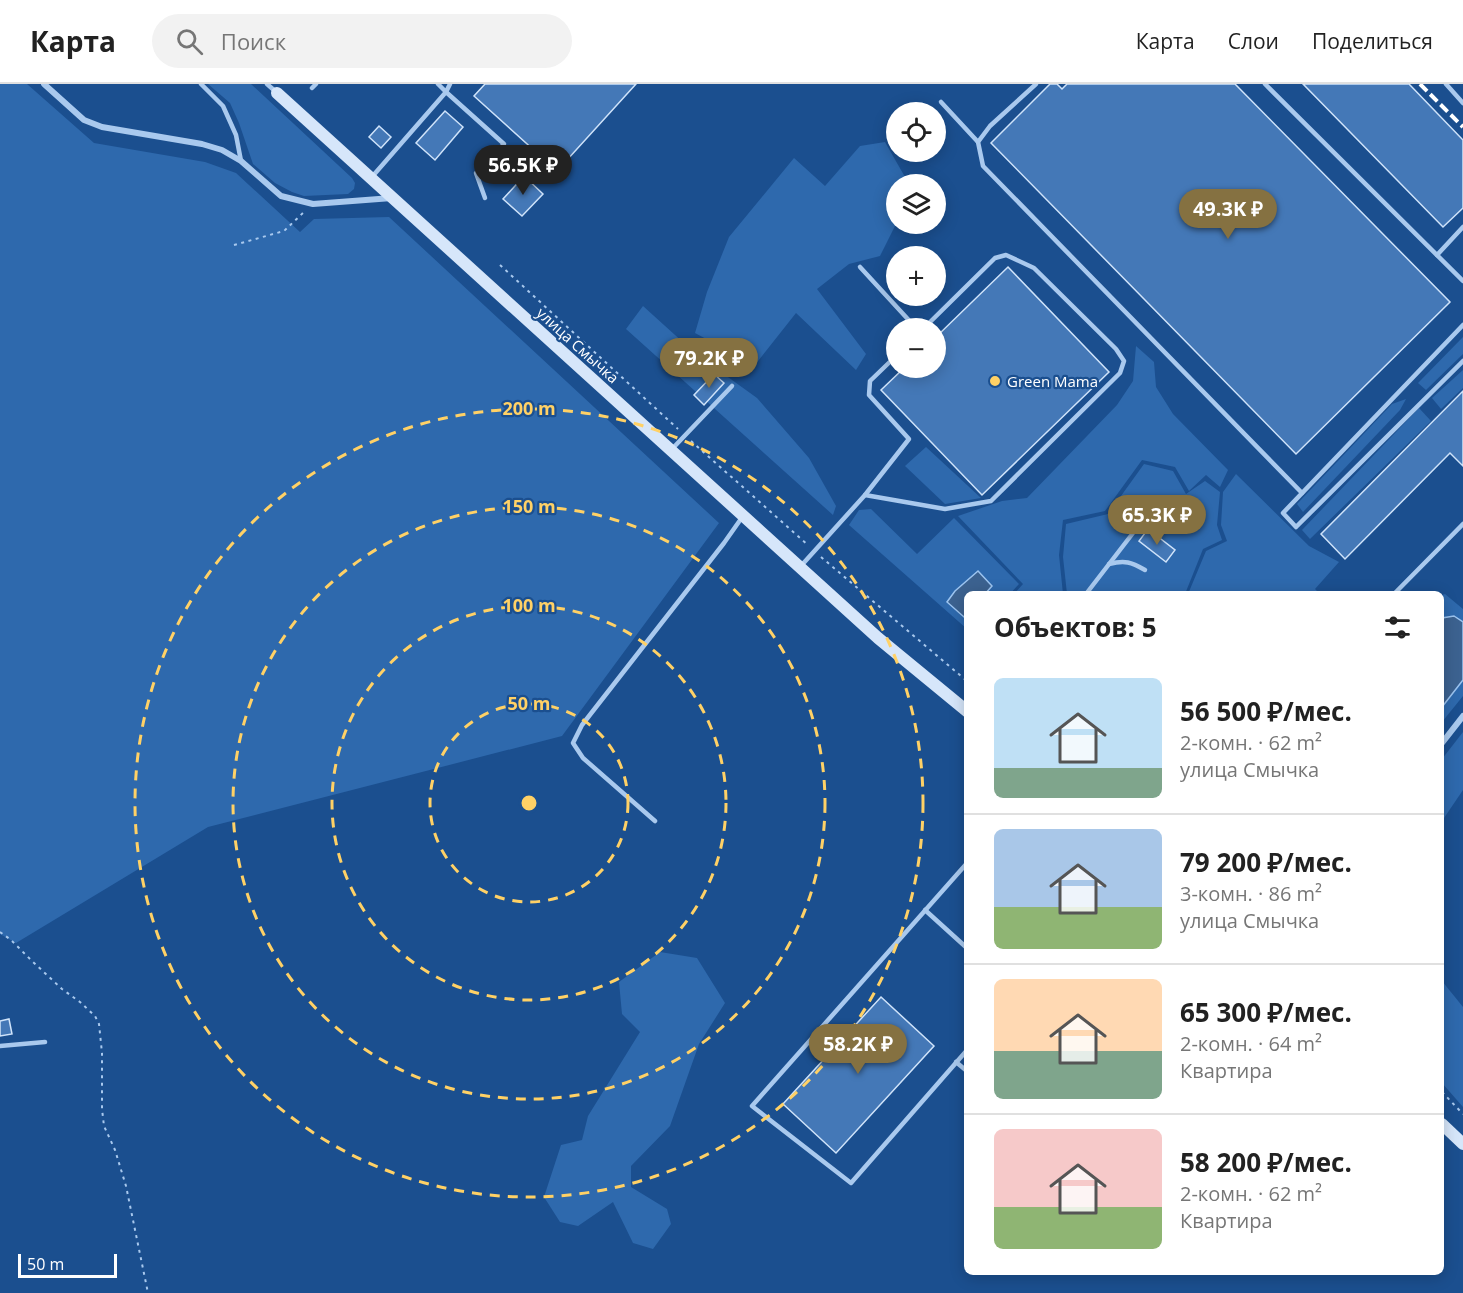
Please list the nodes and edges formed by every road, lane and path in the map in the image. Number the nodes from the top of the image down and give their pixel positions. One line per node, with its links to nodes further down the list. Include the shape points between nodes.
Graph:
1 (44, 84): 14 (street, via 84,120 102,127 202,144)
2 (201, 84): 14 (lane, via 224,106)
3 (267, 84): 10 (lane)
4 (438, 84): 9 (lane)
5 (450, 84): 9 (lane)
6 (1036, 84): 13 (lane)
7 (1264, 84): 21 (lane)
8 (1446, 84): 11 (lane)
9 (446, 92): 15 (lane); 17 (lane, via 504,144 476,173)
10 (277, 93): 15 (street, улица Смычка)
11 (1463, 103)
12 (946, 107): 13 (lane)
13 (978, 142): 33 (lane, via 983,166)
14 (241, 161): 18 (street, via 281,196)
15 (371, 178): 16 (street, улица Смычка)
16 (393, 198): 18 (street); 32 (street, улица Смычка)
17 (485, 198)
18 (312, 204): 20 (path, via 284,231)
19 (1463, 228): 21 (lane)
20 (234, 245)
21 (1437, 255): 24 (lane)
22 (500, 265): 31 (path)
23 (860, 267): 25 (lane)
24 (1463, 281)
25 (907, 318)
26 (934, 318): 34 (lane, via 995,258 1006,255 1034,268 1124,361 1120,374 991,501 945,509)
27 (1463, 325): 33 (lane)
28 (1463, 361): 33 (lane, via 1296,527 1283,513)
29 (886, 366): 34 (lane, via 870,381 869,395 909,439)
30 (732, 386): 31 (lane)
31 (685, 435): 32 (lane); 38 (path)
32 (671, 450): 35 (street, улица Смычка)
33 (1302, 493)
34 (865, 495): 38 (lane)
35 (743, 516): 40 (street, улица Смычка); 48 (lane, via 582,725 573,743 583,758)
36 (1463, 524): 43 (lane)
37 (1133, 533): 39 (lane)
38 (814, 551): 40 (lane); 44 (path)
39 (1109, 564): 41 (lane, via 1132,563); 42 (lane)
40 (800, 567): 45 (street, улица Смычка)
41 (1145, 570)
42 (1088, 591)
43 (1397, 591)
44 (964, 678)
45 (964, 709)
46 (1463, 716): 47 (street)
47 (1444, 740)
48 (655, 820)
49 (964, 867): 50 (lane)
50 (926, 910): 52 (lane); 56 (lane, via 752,1106 851,1182)
51 (0, 932): 62 (path, via 80,1002 99,1024 104,1126 126,1186)
52 (964, 945)
53 (45, 1042): 54 (lane)
54 (0, 1046)
55 (964, 1053): 56 (lane)
56 (956, 1062): 57 (lane)
57 (964, 1069)
58 (1444, 1094): 59 (path)
59 (1463, 1114)
60 (1444, 1126): 61 (street)
61 (1463, 1144)
62 (148, 1293)

